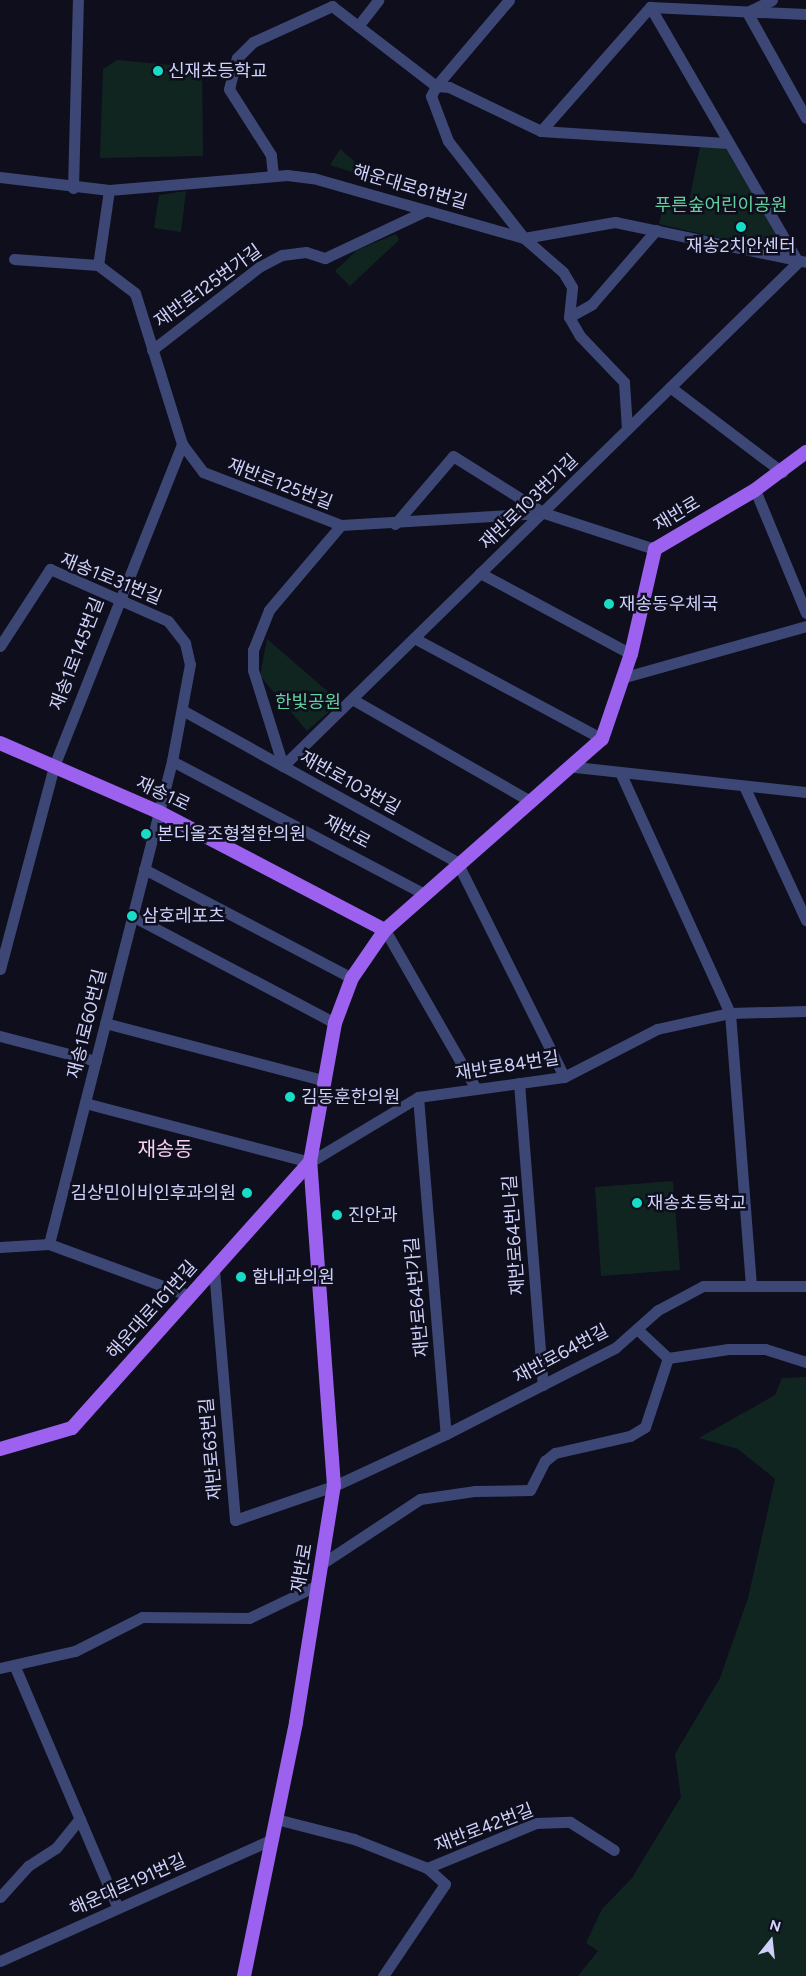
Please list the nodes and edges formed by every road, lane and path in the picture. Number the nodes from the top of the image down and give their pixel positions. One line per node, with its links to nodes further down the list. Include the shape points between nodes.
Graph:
1 (78, 0): 16 (street)
2 (378, 0): 9 (street)
3 (509, 0): 10 (street)
4 (772, 0): 7 (street)
5 (328, 3): 9 (street); 14 (street, via 253,42 237,58 229,89 271,154)
6 (650, 7): 7 (street); 12 (street); 13 (street)
7 (747, 12): 8 (street); 11 (street)
8 (806, 14)
9 (358, 26): 10 (street)
10 (436, 86): 12 (street, via 449,87); 20 (street, via 431,96 448,141)
11 (806, 118)
12 (541, 131): 13 (street)
13 (729, 144): 22 (street)
14 (273, 175): 17 (street, 해운대로81번길); 18 (street, 해운대로81번길, via 313,178)
15 (0, 177): 16 (street, 해운대로81번길)
16 (73, 188): 17 (street, 해운대로81번길)
17 (109, 190): 23 (street)
18 (425, 211): 20 (street, 해운대로81번길); 25 (street, 재반로125번가길, via 325,258 306,252 282,255 258,267)
19 (656, 230): 20 (street, 해운대로81번길, via 615,222); 22 (street, 해운대로81번길); 24 (street, via 592,304)
20 (524, 238): 24 (street, via 563,272 572,287)
21 (14, 259): 23 (street)
22 (802, 262): 26 (street, 재반로103번가길)
23 (98, 265): 25 (street, 재반로125번길, via 135,293)
24 (569, 317): 27 (street, via 580,336 624,382)
25 (152, 350): 28 (street, 재반로125번길)
26 (670, 387): 27 (street, 재반로103번가길); 30 (street)
27 (627, 429): 32 (street, 재반로103번가길)
28 (182, 444): 34 (street, 재반로125번길, via 203,472 223,483); 37 (street, 재송1로145번길)
29 (806, 452): 30 (main road, 재반로)
30 (782, 472): 31 (main road, 재반로)
31 (755, 490): 35 (main road, 재반로); 38 (street)
32 (544, 512): 33 (street, 재반로125번길); 33 (street, via 452,456); 35 (street, 재반로125번길); 36 (street, 재반로103번가길)
33 (395, 524): 34 (street, 재반로125번길)
34 (341, 526): 50 (street, 재반로103번길, via 269,610 253,650 253,670)
35 (655, 549): 42 (main road, 재반로)
36 (480, 573): 40 (street, 재반로103번가길); 42 (street)
37 (117, 598): 41 (street, 재송1로31번길, via 50,569); 45 (street, 재송1로31번길, via 168,622 185,643 190,664); 49 (street, 재송1로145번길)
38 (806, 613)
39 (806, 626): 43 (street)
40 (414, 638): 44 (street, 재반로103번가길); 46 (street)
41 (0, 646)
42 (632, 654): 43 (main road, 재반로)
43 (625, 677): 46 (main road, 재반로)
44 (352, 699): 50 (street, 재반로103번가길); 55 (street)
45 (184, 711): 48 (street, 재송1로31번길); 50 (street)
46 (602, 739): 51 (main road, 재반로)
47 (0, 743): 49 (main road, 재송1로)
48 (172, 762): 56 (street, 재송1로31번길); 59 (street, 재반로)
49 (54, 766): 56 (main road, 재송1로); 63 (street, 재송1로145번길)
50 (283, 766): 57 (street, 재반로103번길)
51 (575, 767): 52 (street); 55 (main road, 재반로)
52 (620, 772): 53 (street); 66 (street)
53 (744, 786): 54 (street); 61 (street)
54 (806, 792)
55 (532, 802): 57 (main road, 재반로)
56 (159, 812): 58 (street, 재송1로60번길); 62 (main road, 재송1로)
57 (457, 862): 59 (main road, 재반로); 71 (street)
58 (144, 869): 60 (street, 재송1로60번길); 64 (street)
59 (424, 894): 62 (main road, 재반로)
60 (132, 916): 67 (street, 재송1로60번길); 68 (street)
61 (806, 920)
62 (386, 930): 64 (main road, 재반로); 74 (street)
63 (0, 969)
64 (352, 978): 68 (main road, 재반로)
65 (806, 1011): 66 (street, 재반로84번길)
66 (730, 1013): 71 (street, 재반로84번길, via 657,1029); 81 (street)
67 (105, 1023): 70 (street, 재송1로60번길); 72 (street)
68 (335, 1023): 72 (main road, 재반로)
69 (0, 1036): 70 (street)
70 (96, 1061): 76 (street, 재송1로60번길)
71 (564, 1077): 73 (street, 재반로84번길)
72 (324, 1080): 77 (main road, 재반로)
73 (519, 1083): 74 (street, 재반로84번길); 87 (street, 재반로64번나길)
74 (476, 1089): 75 (street, 재반로84번길)
75 (418, 1097): 77 (street, 재반로84번길); 88 (street, 재반로64번가길)
76 (85, 1103): 77 (street); 78 (street, 재송1로60번길)
77 (310, 1162): 80 (main road, 해운대로161번길); 90 (main road, 재반로)
78 (49, 1244): 79 (street); 83 (street)
79 (0, 1247)
80 (214, 1270): 83 (main road, 해운대로161번길); 90 (street, 재반로63번길, via 235,1520)
81 (751, 1283): 82 (street, 재반로64번길); 84 (street, 재반로64번길, via 703,1286 658,1310)
82 (806, 1286)
83 (190, 1296): 89 (main road, 해운대로161번길, via 72,1428)
84 (637, 1329): 85 (street); 87 (street, 재반로64번길, via 614,1348)
85 (668, 1358): 86 (street, via 765,1349); 91 (street, via 645,1428 630,1436 555,1453 530,1490 475,1491 420,1499)
86 (806, 1362)
87 (543, 1384): 88 (street, 재반로64번길)
88 (446, 1434): 90 (street, 재반로64번길)
89 (0, 1449)
90 (334, 1486): 91 (main road, 재반로)
91 (323, 1563): 92 (main road, 재반로)
92 (318, 1585): 94 (street, via 249,1618 142,1617 75,1652); 96 (main road, 재반로)
93 (0, 1668): 94 (street)
94 (15, 1668): 95 (street)
95 (80, 1818): 100 (street, via 56,1848 28,1866); 101 (street)
96 (276, 1819): 97 (main road, 재반로); 99 (street, 재반로42번길, via 354,1839)
97 (271, 1840): 101 (street, 해운대로191번길); 103 (main road, 재반로)
98 (614, 1850): 99 (street, 재반로42번길, via 570,1822 536,1823)
99 (428, 1868): 104 (street, via 445,1884)
100 (0, 1897)
101 (118, 1908): 102 (street, 해운대로191번길)
102 (0, 1961)
103 (244, 1976)
104 (383, 1976)

